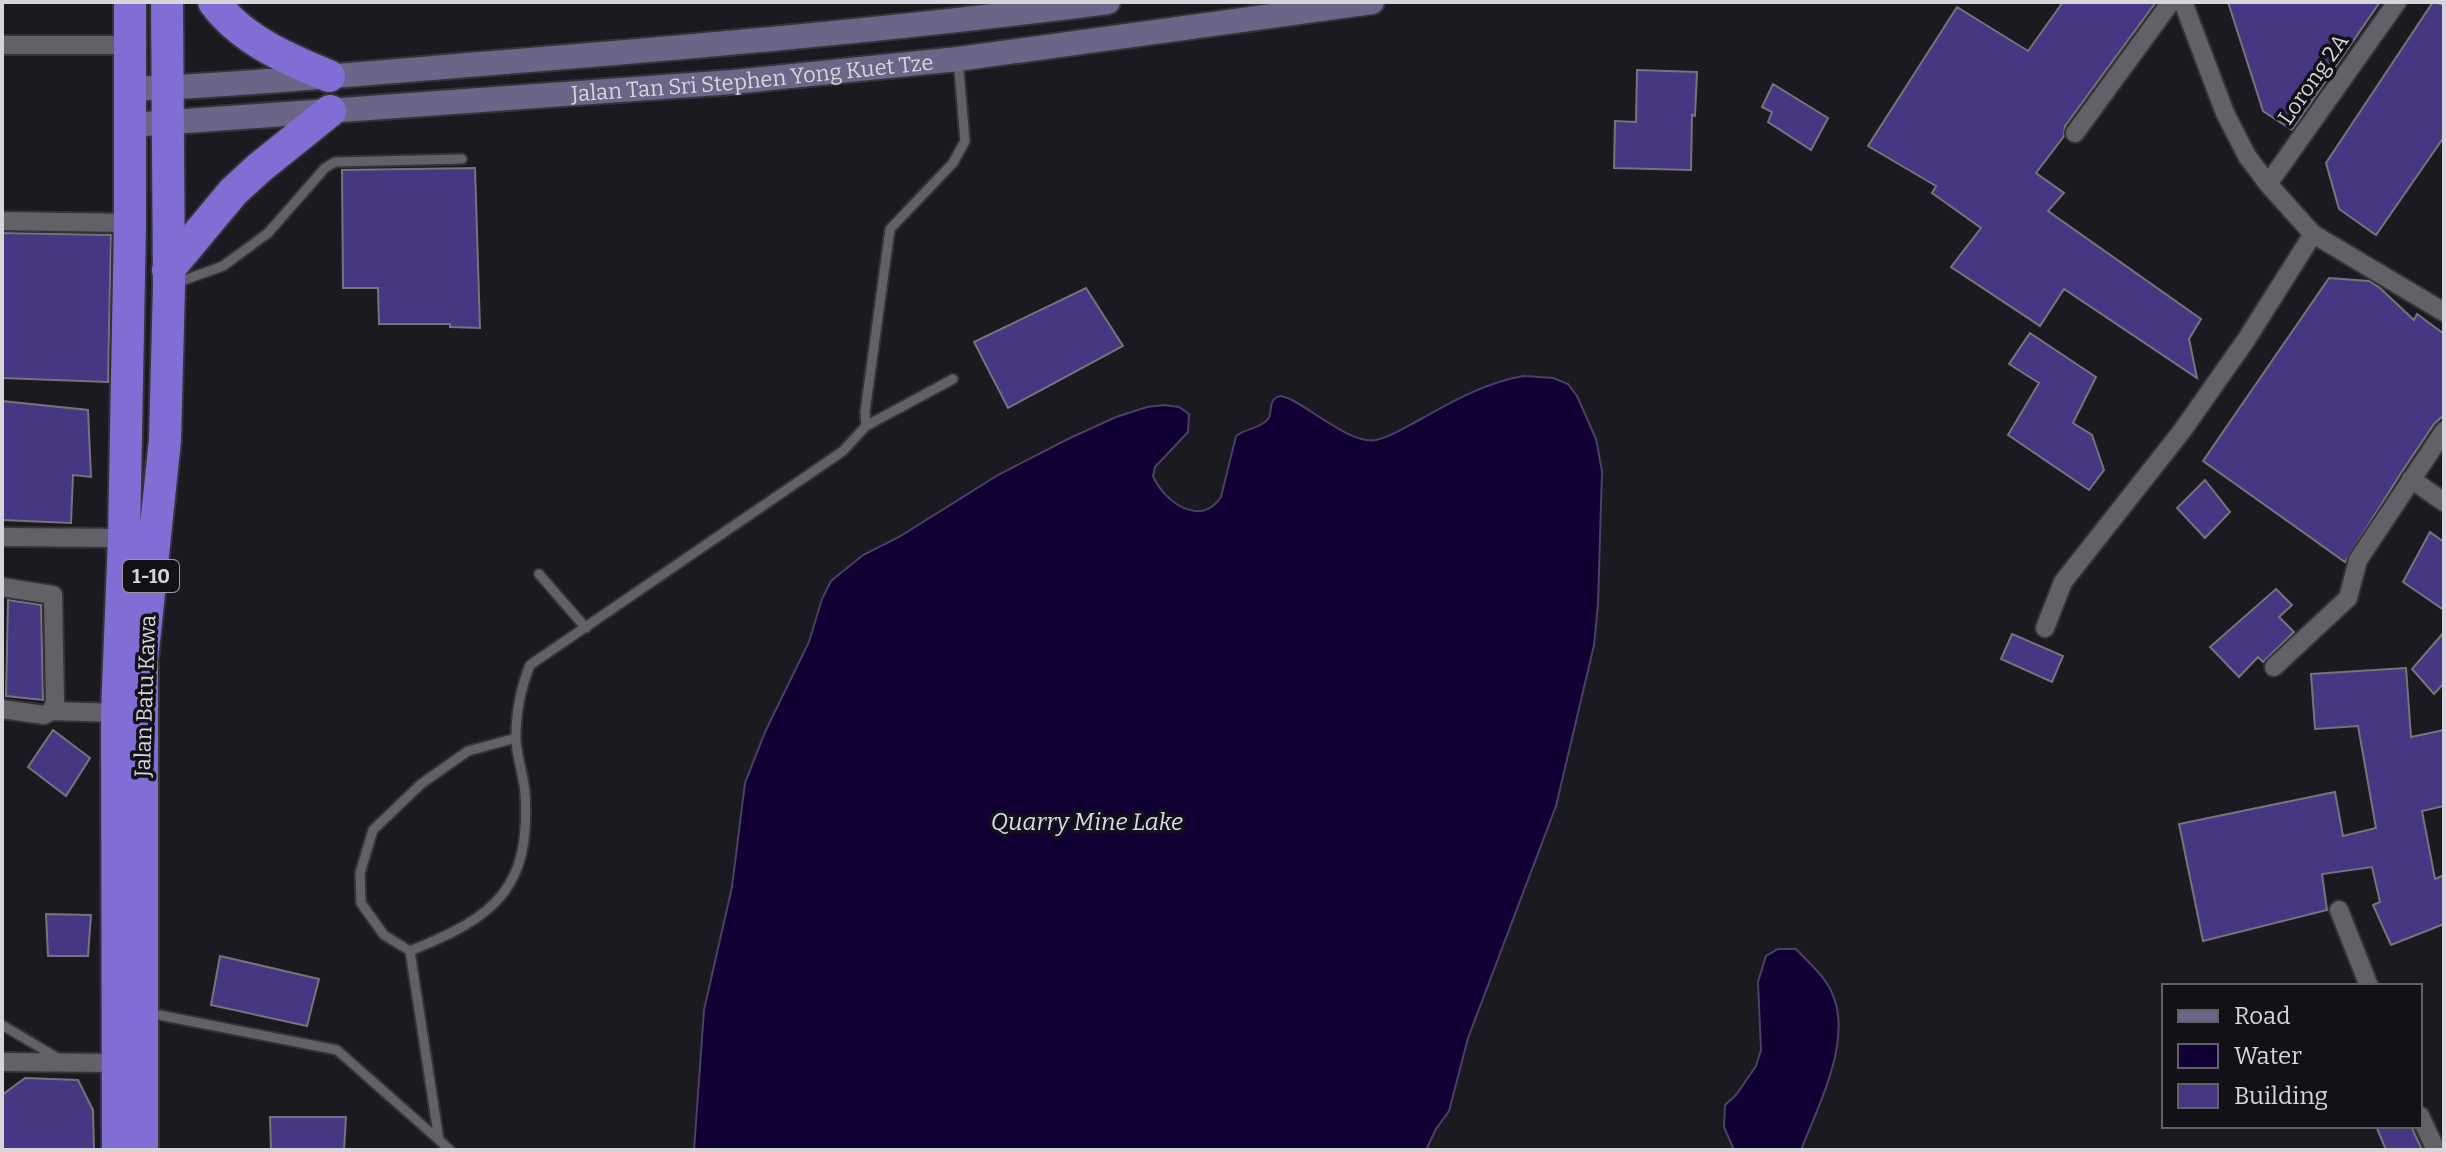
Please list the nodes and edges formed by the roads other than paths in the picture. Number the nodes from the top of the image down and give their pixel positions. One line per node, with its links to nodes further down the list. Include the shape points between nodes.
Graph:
1 (130, 2): 10 (highway, Jalan Batu Kawa / 1-10)
2 (167, 2): 13 (highway, Jalan Batu Kawa / 1-10)
3 (214, 2): 12 (highway, via 245,34)
4 (1108, 2): 12 (main road, Jalan Tan Sri Stephen Yong Kuet Tze, via 731,44)
5 (1372, 2): 11 (main road, Jalan Tan Sri Stephen Yong Kuet Tze)
6 (2171, 2): 18 (street)
7 (2183, 2): 20 (street, via 2225,113)
8 (2397, 2): 20 (street, Lorong 2A)
9 (2, 45): 10 (street)
10 (130, 45): 14 (highway, Jalan Batu Kawa / 1-10)
11 (958, 59): 15 (main road, Jalan Tan Sri Stephen Yong Kuet Tze, via 733,82); 27 (lane, via 965,141 953,163 890,229)
12 (329, 76): 13 (main road, Jalan Tan Sri Stephen Yong Kuet Tze)
13 (167, 87): 14 (main road, Jalan Tan Sri Stephen Yong Kuet Tze); 16 (highway, Jalan Batu Kawa / 1-10)
14 (130, 89): 17 (highway, Jalan Batu Kawa / 1-10)
15 (330, 111): 16 (main road, Jalan Tan Sri Stephen Yong Kuet Tze); 24 (highway, via 233,192)
16 (168, 122): 17 (main road, Jalan Tan Sri Stephen Yong Kuet Tze); 24 (highway, Jalan Batu Kawa / 1-10)
17 (130, 125): 22 (highway, Jalan Batu Kawa / 1-10)
18 (2075, 133)
19 (462, 159): 24 (lane, via 335,162 260,239 223,266)
20 (2268, 184): 23 (street)
21 (2, 221): 22 (street)
22 (130, 223): 32 (highway, Jalan Batu Kawa / 1-10)
23 (2313, 234): 25 (street); 36 (street, via 2182,431 2063,582)
24 (168, 278): 45 (highway, Jalan Batu Kawa / 1-10, via 165,440 142,660)
25 (2442, 305)
26 (953, 379): 27 (lane)
27 (866, 426): 35 (lane, via 843,451)
28 (2444, 431): 29 (street)
29 (2411, 479): 30 (street); 37 (street, via 2358,560 2348,598)
30 (2444, 502)
31 (2, 537): 32 (street)
32 (124, 538): 40 (highway, Jalan Batu Kawa / 1-10)
33 (539, 574): 35 (lane)
34 (2, 587): 39 (street, via 53,595)
35 (586, 628): 41 (lane, via 530,665)
36 (2045, 628)
37 (2274, 667)
38 (2, 709): 39 (street, via 44,715)
39 (52, 711): 40 (street)
40 (117, 713): 49 (highway, Jalan Batu Kawa / 1-10)
41 (516, 738): 43 (lane, via 525,792 525,847 516,875 499,902 444,938); 43 (lane, via 468,751 421,784 373,830 360,873 361,903 384,935)
42 (2339, 910): 44 (street)
43 (410, 951): 51 (lane)
44 (2368, 984)
45 (142, 1011): 51 (lane, via 337,1050); 53 (highway, Jalan Batu Kawa / 1-10)
46 (2, 1025): 48 (lane)
47 (2, 1062): 48 (street)
48 (65, 1063): 49 (street)
49 (118, 1063): 52 (highway, Jalan Batu Kawa / 1-10)
50 (2422, 1120): 55 (street)
51 (439, 1140): 54 (lane)
52 (118, 1150)
53 (142, 1150)
54 (450, 1150)
55 (2436, 1150)

